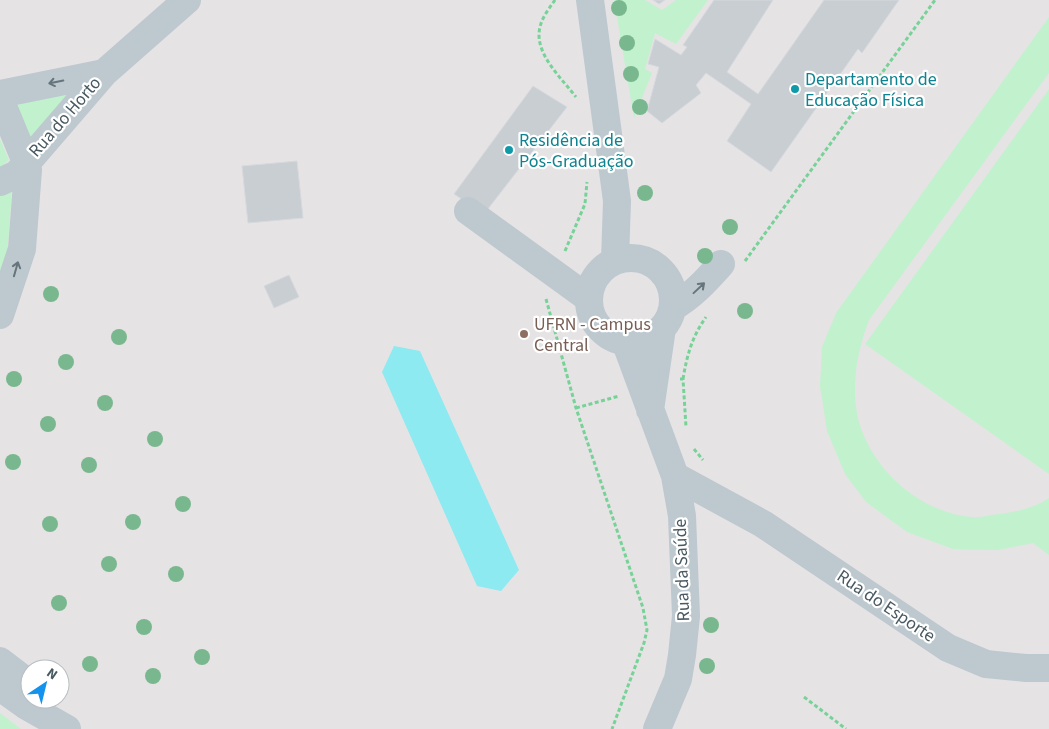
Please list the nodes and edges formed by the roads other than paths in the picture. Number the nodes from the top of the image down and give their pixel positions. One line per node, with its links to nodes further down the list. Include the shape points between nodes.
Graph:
1 (187, 0): 3 (lane, Rua do Horto)
2 (590, 0): 8 (lane, Rua da Saúde)
3 (104, 73): 4 (lane, Rua do Horto, one-way to 4); 6 (lane, Rua do Horto)
4 (0, 94)
5 (0, 99): 6 (lane)
6 (26, 162): 7 (lane, Rua do Horto, via 17,174); 14 (lane, one-way to 6, via 22,248)
7 (0, 182)
8 (617, 201): 10 (lane, Rua da Saúde); 11 (lane, Rua da Saúde)
9 (468, 211): 13 (lane)
10 (615, 260): 11 (lane, via 627,258); 13 (lane, via 596,275)
11 (649, 262): 15 (lane, Rua da Saúde, via 666,276 672,289)
12 (733, 263): 15 (lane, one-way to 12)
13 (588, 298): 16 (lane, via 590,311 603,331)
14 (0, 315)
15 (667, 318): 16 (lane, via 651,337); 17 (lane, Rua da Saúde)
16 (625, 341): 17 (lane, Rua da Saúde)
17 (650, 411): 18 (lane, Rua da Saúde)
18 (675, 476): 19 (lane, Rua do Esporte); 20 (lane, Rua da Saúde)
19 (736, 510): 20 (lane); 22 (lane, Rua do Esporte, via 763,524 948,648 986,664)
20 (682, 516): 28 (lane, Rua da Saúde, via 686,616 682,655 678,679)
21 (0, 661): 23 (lane)
22 (1049, 668)
23 (20, 676)
24 (0, 687): 26 (lane)
25 (60, 709): 27 (lane)
26 (67, 729)
27 (83, 729)
28 (657, 729)

